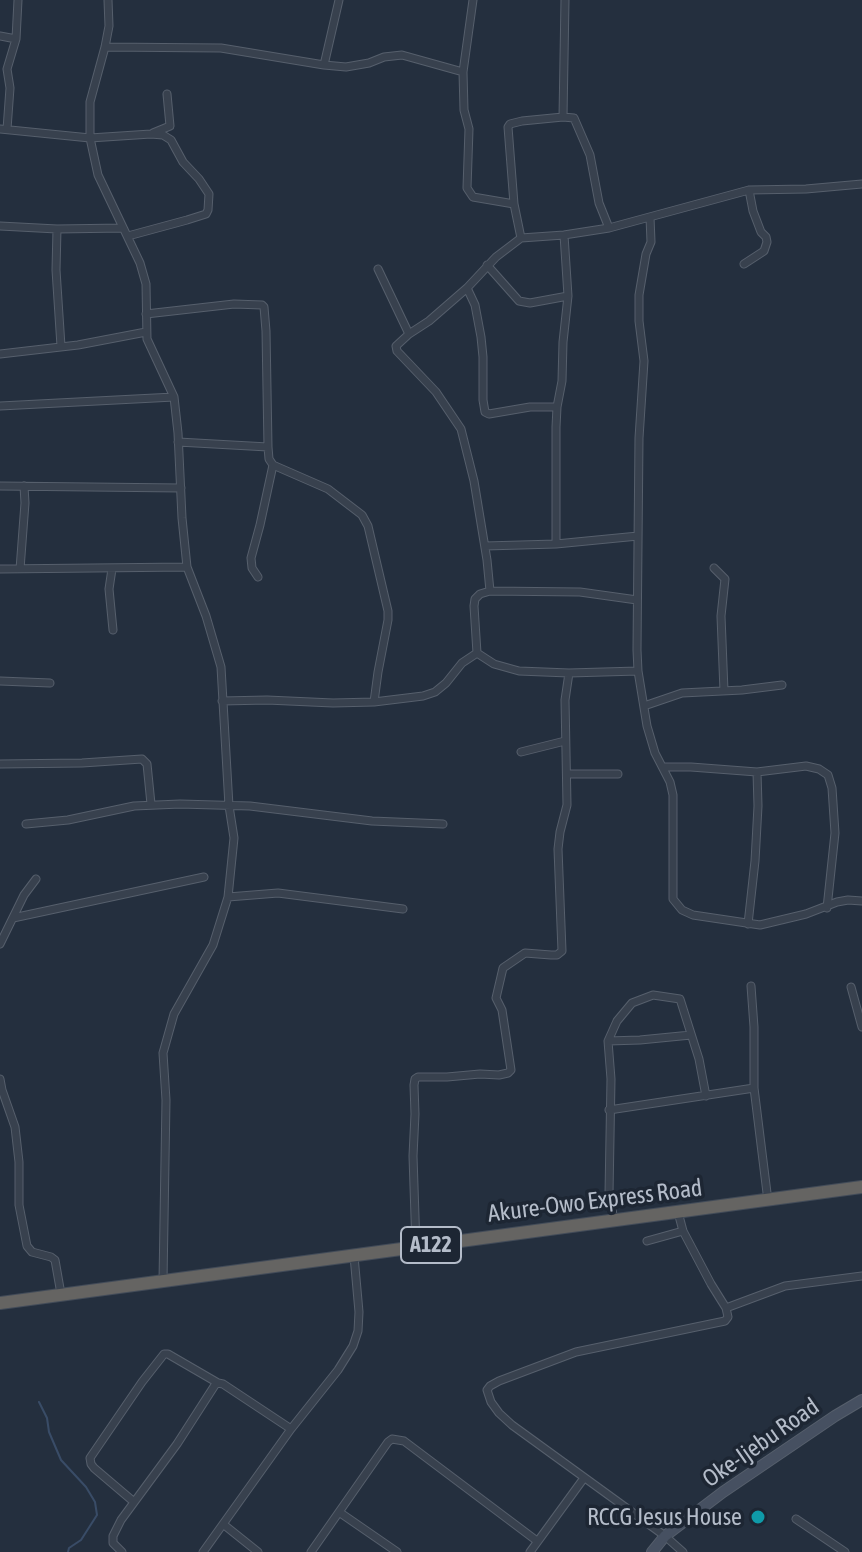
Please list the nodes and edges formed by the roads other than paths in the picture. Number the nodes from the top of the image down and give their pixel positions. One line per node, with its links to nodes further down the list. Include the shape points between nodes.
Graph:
1 (18, 0): 7 (street)
2 (108, 0): 8 (street)
3 (339, 0): 9 (street)
4 (473, 0): 10 (street)
5 (565, 0): 12 (street)
6 (0, 36): 7 (street)
7 (16, 39): 13 (street, via 7,69)
8 (105, 47): 9 (street, via 221,48); 15 (street, via 90,102)
9 (324, 65): 10 (street, via 346,67 402,55)
10 (463, 72): 18 (street, via 469,129 467,188 473,197)
11 (167, 94): 14 (street, via 170,126)
12 (563, 117): 18 (street, via 508,127); 21 (street, via 574,118 590,155)
13 (4, 129): 15 (street)
14 (151, 134): 15 (street); 23 (street, via 171,140 209,194 208,210)
15 (90, 138): 23 (street, via 98,175)
16 (862, 184): 17 (street)
17 (749, 190): 19 (street); 26 (street, via 767,242 764,251)
18 (514, 204): 25 (street)
19 (650, 217): 21 (street); 45 (street, via 651,242 639,295 644,361)
20 (0, 226): 22 (street)
21 (609, 228): 24 (street)
22 (57, 229): 23 (street); 34 (street)
23 (126, 232): 31 (street, via 146,284)
24 (564, 235): 25 (street); 30 (street)
25 (521, 238): 27 (street)
26 (744, 264)
27 (487, 265): 29 (street); 30 (street, via 519,301)
28 (378, 269): 33 (street)
29 (467, 288): 33 (street); 38 (street, via 481,337 485,412)
30 (568, 296): 38 (street)
31 (146, 314): 32 (street); 40 (street, via 234,304 264,307)
32 (146, 332): 34 (street); 36 (street)
33 (409, 334): 47 (street, via 395,348 461,429)
34 (61, 346): 35 (street)
35 (0, 354)
36 (174, 397): 37 (street); 39 (street)
37 (0, 406)
38 (557, 407): 46 (street)
39 (178, 442): 40 (street); 44 (street)
40 (268, 447): 41 (street)
41 (273, 465): 53 (street, via 251,558); 65 (street, via 328,489 362,515 368,526 388,611)
42 (0, 486): 43 (street)
43 (24, 486): 44 (street); 51 (street)
44 (181, 488): 48 (street)
45 (638, 536): 46 (street); 55 (street)
46 (556, 544): 47 (street)
47 (485, 546): 54 (street)
48 (187, 567): 52 (street); 64 (street, via 221,667)
49 (714, 568): 63 (street, via 725,579)
50 (0, 569): 51 (street)
51 (20, 569): 52 (street)
52 (112, 569): 56 (street)
53 (258, 577)
54 (490, 591): 55 (street, via 580,592); 57 (street, via 475,599)
55 (637, 600): 58 (street)
56 (113, 630)
57 (477, 653): 59 (street, via 504,668); 65 (street, via 435,692)
58 (638, 671): 59 (street); 66 (street)
59 (569, 673): 67 (street)
60 (0, 681): 61 (street)
61 (50, 683)
62 (782, 685): 63 (street)
63 (724, 691): 66 (street, via 682,693)
64 (222, 701): 65 (street); 75 (street)
65 (374, 702)
66 (644, 706): 70 (street)
67 (565, 741): 68 (street); 72 (street)
68 (521, 752)
69 (0, 764): 74 (street, via 142,759)
70 (663, 767): 71 (street); 85 (street, via 673,795 673,899 693,915)
71 (757, 772): 82 (street, via 812,767 828,775 835,833); 85 (street)
72 (567, 774): 73 (street); 102 (street, via 558,849 562,951 525,953 503,968 499,981 496,998 511,1070 504,1075 418,1077 414,1082)
73 (618, 774)
74 (151, 804): 75 (street); 76 (street)
75 (229, 806): 77 (street); 80 (street, via 234,858)
76 (26, 824)
77 (443, 824)
78 (204, 877): 84 (street)
79 (36, 879): 84 (street)
80 (228, 897): 83 (street, via 278,893); 105 (street, via 213,945 174,1014 163,1053)
81 (862, 901): 82 (street)
82 (827, 908): 85 (street)
83 (403, 909)
84 (13, 918): 86 (street)
85 (748, 924)
86 (0, 944)
87 (751, 986): 93 (street)
88 (851, 987): 89 (street)
89 (862, 1027)
90 (691, 1035): 91 (street); 91 (street, via 680,999 653,995 632,1003); 94 (street)
91 (608, 1041): 95 (street)
92 (0, 1079): 106 (street, via 15,1127 27,1246 55,1260)
93 (754, 1088): 94 (street); 97 (street)
94 (706, 1096): 95 (street)
95 (609, 1110): 99 (street)
96 (862, 1187): 97 (highway, Akure-Owo Express Road / A122)
97 (768, 1201): 98 (highway, Akure-Owo Express Road / A122)
98 (678, 1212): 99 (highway, Akure-Owo Express Road / A122); 100 (street)
99 (614, 1220): 102 (highway, Akure-Owo Express Road / A122)
100 (683, 1231): 101 (street); 108 (street)
101 (647, 1241)
102 (416, 1247): 103 (highway, Akure-Owo Express Road / A122)
103 (354, 1256): 105 (highway, Akure-Owo Express Road / A122); 111 (street, via 359,1312 353,1346)
104 (862, 1276): 108 (street, via 785,1286)
105 (163, 1281): 106 (highway, Akure-Owo Express Road / A122)
106 (61, 1294): 107 (highway, Akure-Owo Express Road / A122)
107 (0, 1303)
108 (726, 1308): 112 (street, via 725,1321 576,1352 490,1386 488,1397 499,1413)
109 (218, 1383): 111 (street); 113 (street); 113 (street, via 166,1353 142,1382 90,1461)
110 (861, 1399): 117 (main road, Oke-Ijebu Road)
111 (291, 1429): 116 (street)
112 (584, 1478): 117 (street); 118 (street)
113 (134, 1502): 119 (street, via 113,1536)
114 (339, 1512): 118 (street, via 388,1442 398,1439); 122 (street); 123 (street)
115 (796, 1519): 127 (street)
116 (223, 1524): 120 (street); 121 (street)
117 (665, 1536): 125 (main road, Oke-Ijebu Road); 126 (street)
118 (537, 1541): 124 (street)
119 (122, 1552)
120 (203, 1552)
121 (258, 1552)
122 (311, 1552)
123 (397, 1552)
124 (530, 1552)
125 (652, 1552)
126 (683, 1552)
127 (845, 1552)

